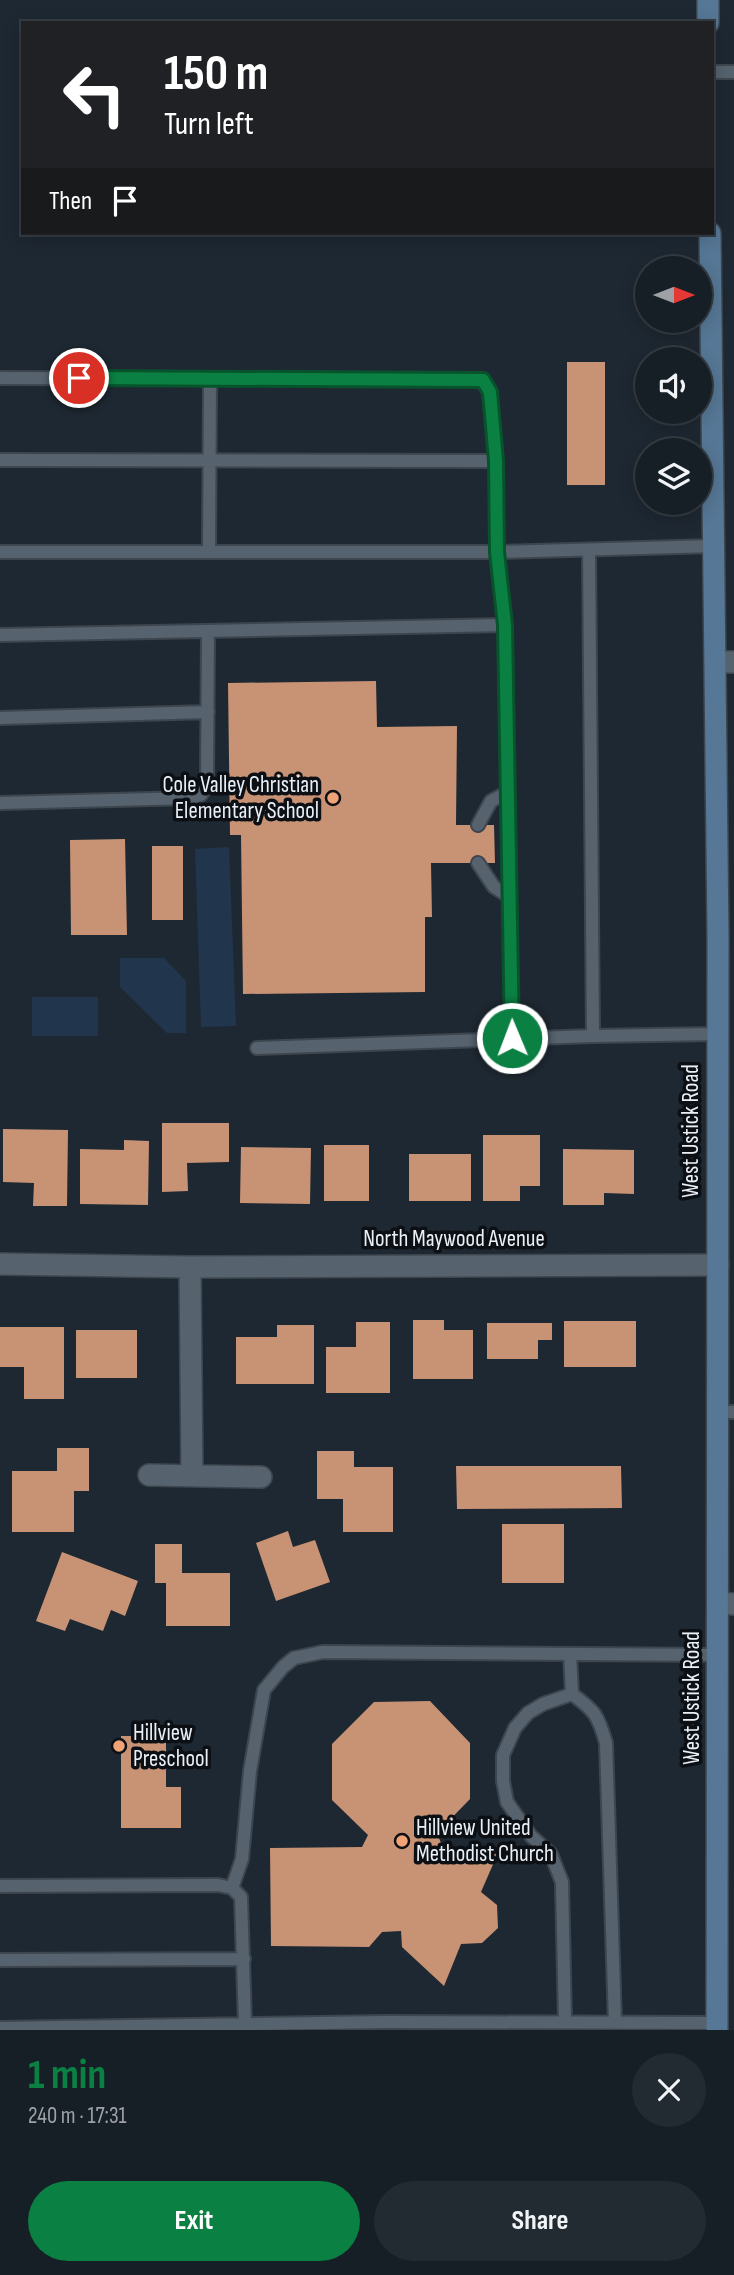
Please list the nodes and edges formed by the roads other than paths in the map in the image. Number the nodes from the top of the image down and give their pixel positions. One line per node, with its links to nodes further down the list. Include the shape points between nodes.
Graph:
1 (708, 0): 2 (main road)
2 (708, 21)
3 (714, 72): 4 (lane)
4 (734, 72)
5 (710, 235): 11 (main road, West Ustick Road)
6 (0, 378): 7 (lane)
7 (210, 379): 9 (lane); 10 (lane, via 483,380 490,392)
8 (0, 460): 9 (lane)
9 (210, 461): 10 (lane); 14 (lane)
10 (496, 461): 15 (lane)
11 (714, 546): 12 (lane); 19 (main road, West Ustick Road)
12 (589, 550): 15 (lane); 29 (lane)
13 (0, 552): 14 (lane)
14 (209, 552): 15 (lane)
15 (497, 552): 16 (lane)
16 (505, 625): 17 (lane); 22 (lane)
17 (208, 631): 18 (lane); 20 (lane)
18 (0, 635)
19 (724, 662): 27 (main road, West Ustick Road)
20 (208, 712): 21 (lane); 23 (lane, via 207,785 201,795)
21 (0, 718)
22 (508, 792): 24 (lane, via 491,800); 26 (lane)
23 (0, 803)
24 (478, 825)
25 (478, 863): 26 (lane, via 495,887)
26 (510, 897): 30 (lane)
27 (726, 937): 28 (main road, West Ustick Road)
28 (717, 1034): 29 (lane); 33 (main road, West Ustick Road)
29 (593, 1035): 30 (lane)
30 (512, 1038): 31 (lane)
31 (257, 1048)
32 (0, 1264): 34 (street, North Maywood Avenue)
33 (718, 1265): 34 (street, North Maywood Avenue); 35 (main road, West Ustick Road)
34 (190, 1267): 37 (street)
35 (726, 1412): 39 (main road, West Ustick Road)
36 (149, 1475): 37 (street)
37 (191, 1476): 38 (street)
38 (261, 1477)
39 (726, 1604): 41 (main road, West Ustick Road)
40 (570, 1654): 41 (lane); 42 (lane); 44 (lane, via 323,1652 294,1658 264,1690 242,1858)
41 (718, 1655): 50 (main road, West Ustick Road)
42 (572, 1694): 47 (lane, via 528,1713 503,1755 507,1802 531,1836 551,1854 562,1882); 48 (lane, via 598,1718 606,1743)
43 (0, 1886): 44 (lane)
44 (232, 1888): 45 (lane, via 241,1897)
45 (244, 1959): 46 (lane); 49 (lane)
46 (0, 1960)
47 (565, 2022): 48 (lane); 49 (lane)
48 (615, 2022): 50 (lane)
49 (245, 2024): 51 (lane)
50 (717, 2026)
51 (0, 2028)

